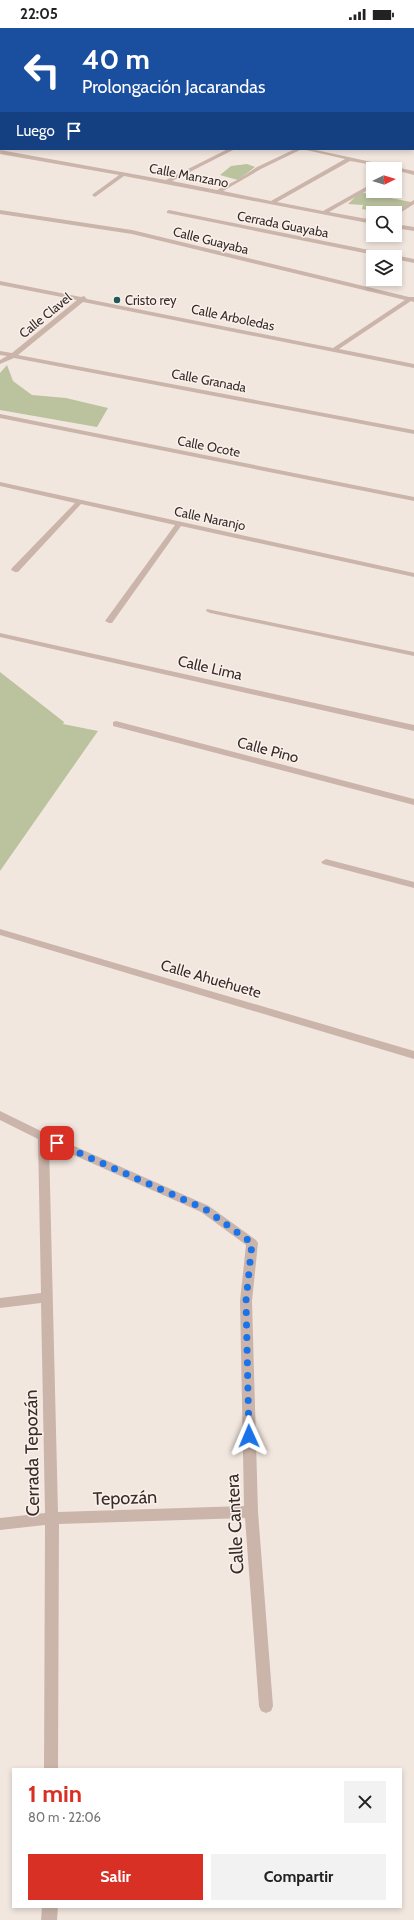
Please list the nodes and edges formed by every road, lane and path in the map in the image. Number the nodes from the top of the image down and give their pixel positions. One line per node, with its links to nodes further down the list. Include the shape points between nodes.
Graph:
1 (230, 150): 10 (street)
2 (298, 150): 12 (street)
3 (311, 150): 5 (street, via 339,154)
4 (0, 152): 9 (street, Calle Manzano)
5 (349, 159): 6 (street); 14 (street)
6 (366, 163)
7 (402, 172): 8 (street)
8 (414, 173)
9 (123, 174): 10 (street, Calle Manzano); 13 (street)
10 (167, 182): 12 (street, Calle Manzano)
11 (366, 189): 19 (street)
12 (217, 192): 14 (street, Calle Manzano)
13 (94, 195)
14 (273, 202): 19 (street, Calle Manzano)
15 (414, 202): 16 (street)
16 (402, 210)
17 (0, 212): 28 (street, Calle Guayaba, via 132,232)
18 (169, 212): 23 (street, Cerrada Guayaba)
19 (325, 212): 20 (street, Calle Manzano)
20 (366, 221)
21 (402, 227): 22 (street)
22 (414, 229)
23 (366, 251)
24 (402, 259): 25 (street, Cerrada Guayaba)
25 (414, 261)
26 (0, 283): 27 (street, Calle Arboledas)
27 (84, 298): 29 (street, Calle Arboledas); 31 (street, Calle Clavel)
28 (413, 299): 29 (street)
29 (334, 350): 33 (street, Calle Arboledas)
30 (0, 352): 31 (street, Calle Granada)
31 (14, 355): 32 (street, Calle Clavel); 35 (street, Calle Granada)
32 (0, 362)
33 (414, 366)
34 (0, 416): 37 (street, Calle Ocote)
35 (414, 432)
36 (0, 484): 38 (street, Calle Naranjo)
37 (414, 499)
38 (80, 501): 39 (street, Calle Naranjo); 40 (street)
39 (180, 523): 41 (street, Calle Naranjo); 43 (street)
40 (15, 570)
41 (414, 575)
42 (210, 611): 45 (street)
43 (109, 621)
44 (0, 635): 47 (street, Calle Lima)
45 (414, 654)
46 (116, 724): 48 (street, Calle Pino)
47 (414, 728)
48 (414, 802)
49 (326, 862): 50 (street)
50 (414, 885)
51 (0, 932): 52 (street, Calle Ahuehuete)
52 (414, 1054)
53 (0, 1115): 54 (street)
54 (43, 1137): 55 (street, Cerrada Tepozán); 57 (street, Calle Cantera, via 205,1209 252,1243 246,1301)
55 (48, 1297): 56 (street); 58 (street, Cerrada Tepozán)
56 (0, 1303)
57 (251, 1512): 58 (street, Tepozán); 60 (street, Calle Cantera)
58 (52, 1518): 59 (street, Tepozán); 61 (street, Cerrada Tepozán)
59 (0, 1524)
60 (266, 1706)
61 (51, 1768)
62 (50, 1908): 63 (street)
63 (50, 1920)

